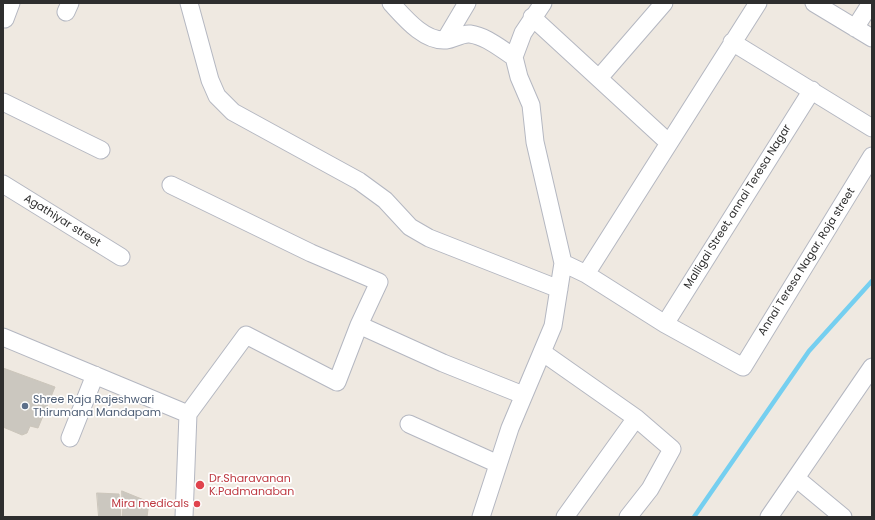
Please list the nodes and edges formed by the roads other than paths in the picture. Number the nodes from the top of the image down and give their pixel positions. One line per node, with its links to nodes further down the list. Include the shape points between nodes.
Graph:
1 (12, 3): 11 (street, via 5,19)
2 (189, 3): 29 (street, via 210,80 217,96 233,112 359,181 385,200 410,227 428,238)
3 (391, 3): 14 (street, via 418,30)
4 (467, 3): 14 (street)
5 (542, 3): 10 (street)
6 (664, 3): 17 (street)
7 (758, 3): 15 (street)
8 (814, 3): 12 (street)
9 (871, 3): 12 (street)
10 (532, 17): 16 (street); 17 (street)
11 (3, 18)
12 (855, 28): 13 (street)
13 (872, 38)
14 (445, 40): 16 (street, via 469,33 485,39)
15 (732, 42): 18 (street); 21 (street)
16 (514, 57): 27 (street, via 531,105 535,142)
17 (599, 78): 21 (street)
18 (812, 90): 20 (street); 30 (street, Malligai Street, annai Teresa Nagar)
19 (3, 102): 22 (street)
20 (872, 128)
21 (668, 143): 28 (street)
22 (101, 150)
23 (872, 156): 30 (street, Annai Teresa Nagar, Roja street, via 743,367)
24 (3, 184): 26 (street, Agathiyar street)
25 (171, 185): 31 (street, via 310,253 379,282)
26 (121, 257)
27 (563, 263): 28 (street); 29 (street)
28 (586, 274): 30 (street)
29 (559, 289): 33 (street, via 553,326)
30 (665, 324)
31 (359, 325): 36 (street); 37 (street, via 337,382 246,334)
32 (3, 337): 35 (street)
33 (542, 352): 36 (street); 38 (street)
34 (872, 367): 42 (street)
35 (95, 375): 37 (street); 40 (street)
36 (523, 395): 41 (street)
37 (188, 414): 43 (street)
38 (636, 418): 45 (street); 46 (street, via 672,449 650,489)
39 (409, 424): 41 (street)
40 (70, 438)
41 (498, 464): 44 (street)
42 (796, 478): 47 (street); 48 (street)
43 (184, 517)
44 (481, 517)
45 (565, 517)
46 (628, 517)
47 (769, 517)
48 (843, 517)

